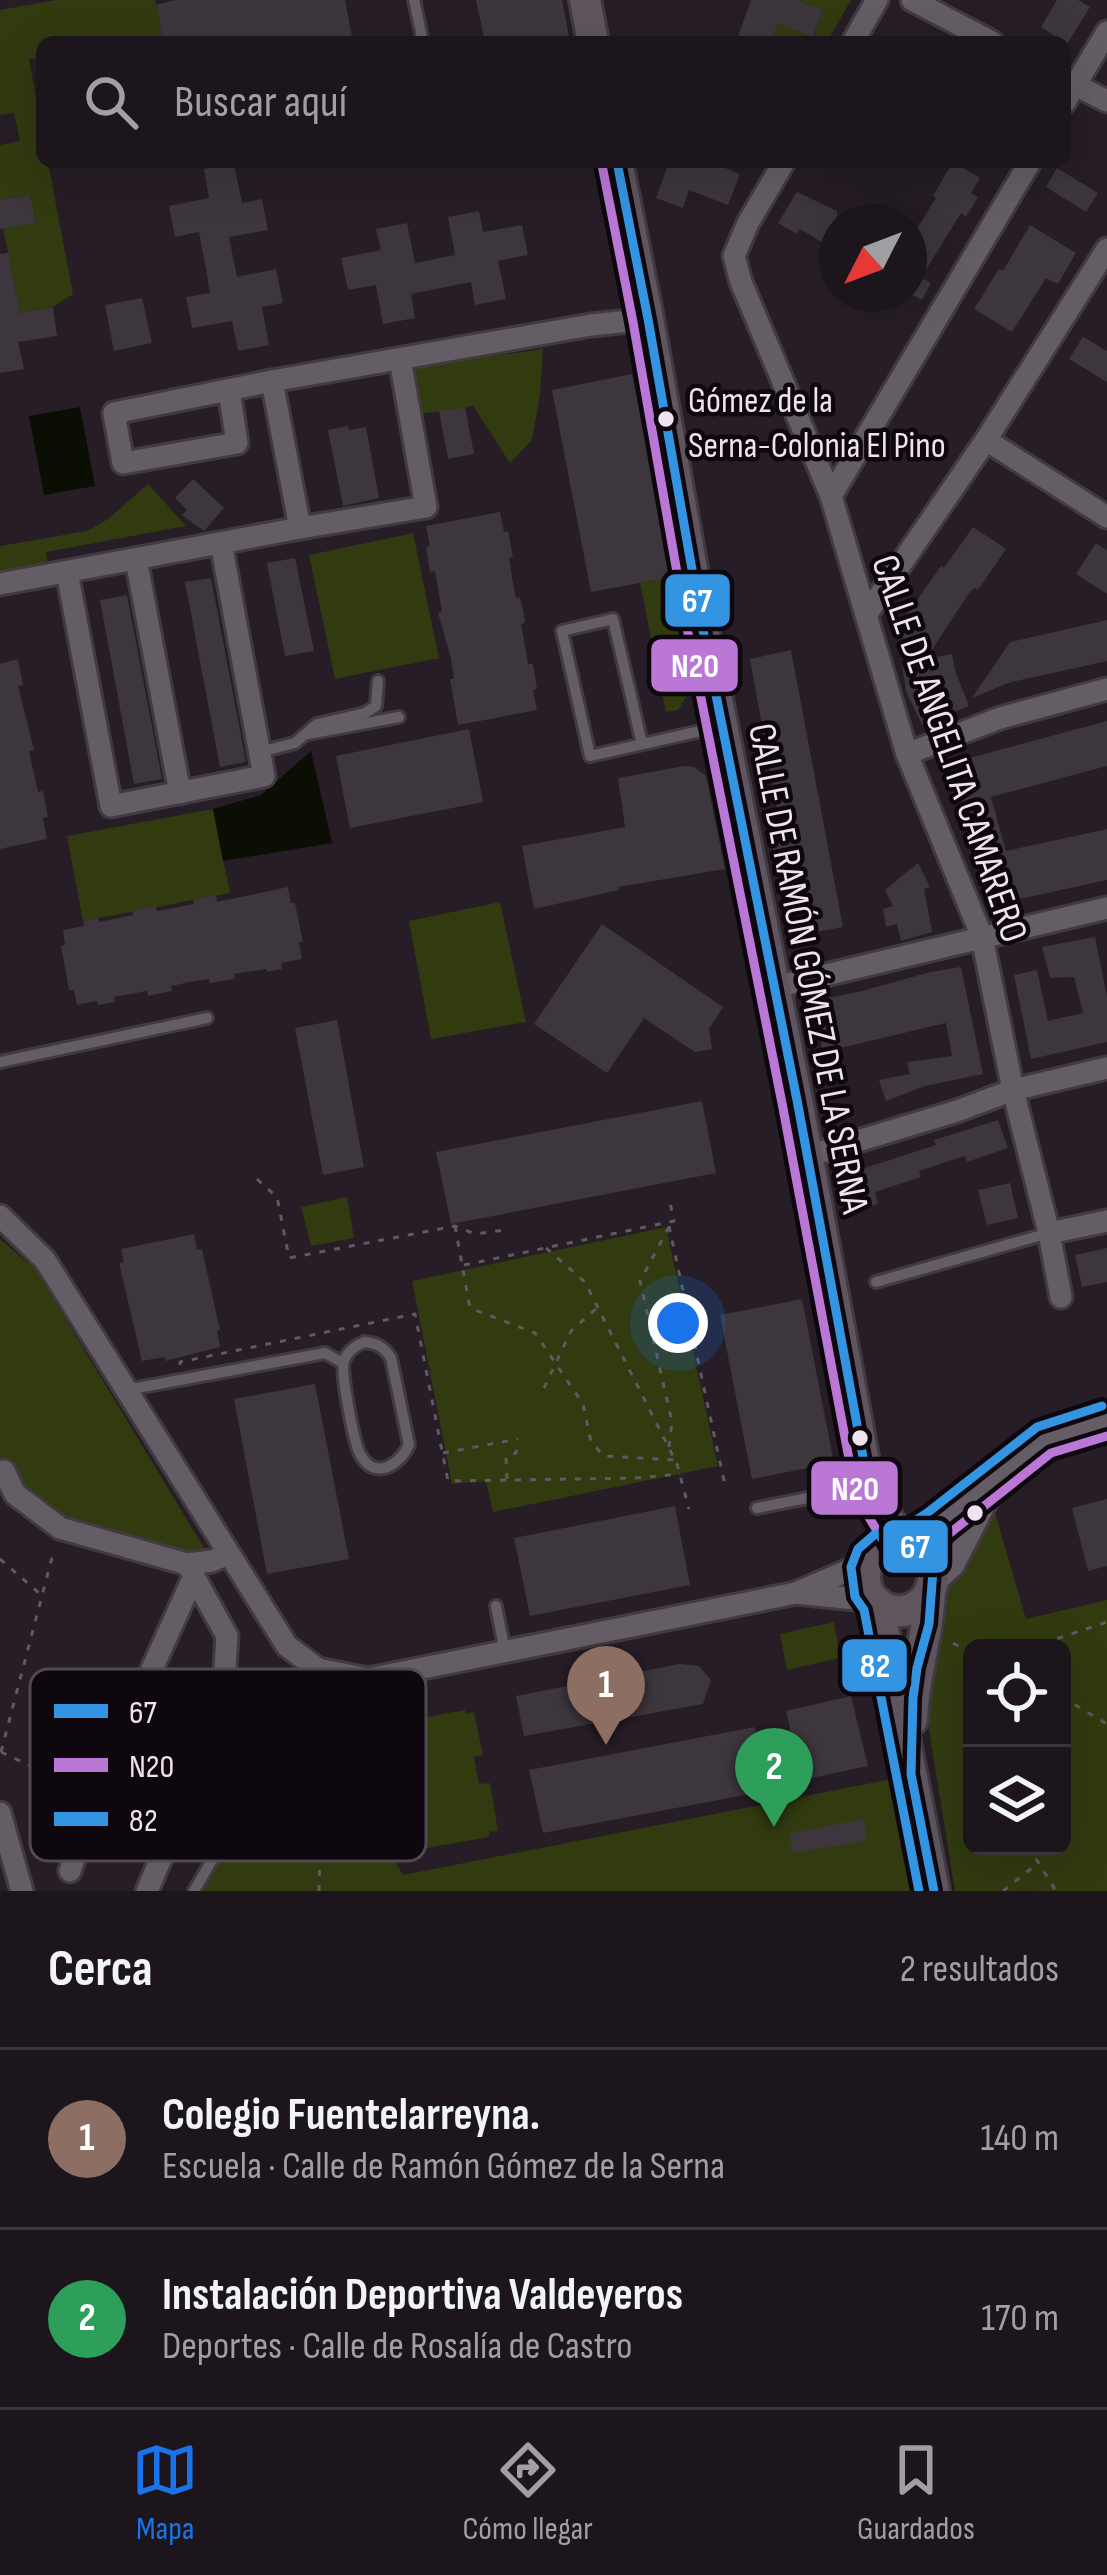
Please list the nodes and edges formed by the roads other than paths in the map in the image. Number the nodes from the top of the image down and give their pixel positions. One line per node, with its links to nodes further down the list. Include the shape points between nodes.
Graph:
1 (414, 0): 6 (lane)
2 (585, 0): 7 (street)
3 (877, 0): 8 (street)
4 (912, 0): 9 (street)
5 (1107, 32): 10 (street)
6 (422, 36)
7 (592, 36)
8 (856, 36)
9 (981, 36)
10 (1071, 85)
11 (1071, 90): 12 (street)
12 (1107, 101)
13 (618, 168): 17 (street, CALLE DE RAMÓN GÓMEZ DE LA SERNA)
14 (780, 168): 22 (street, CALLE DE ANGELITA CAMARERO, via 734,256)
15 (1026, 168): 22 (street)
16 (1107, 249): 21 (street)
17 (648, 319): 18 (street); 33 (street, CALLE DE RAMÓN GÓMEZ DE LA SERNA)
18 (400, 359): 19 (street); 24 (street, via 426,507)
19 (272, 381): 20 (street); 24 (street)
20 (229, 390): 20 (street, via 113,413 123,463 237,443)
21 (986, 440): 23 (street); 29 (street)
22 (831, 496): 29 (street, CALLE DE ANGELITA CAMARERO)
23 (1107, 517)
24 (300, 528): 25 (street)
25 (221, 543): 26 (street); 36 (street)
26 (136, 559): 27 (street); 38 (street)
27 (67, 572): 28 (street); 38 (street, via 111,806)
28 (0, 584)
29 (866, 615): 37 (street, CALLE DE ANGELITA CAMARERO)
30 (378, 681): 34 (lane, via 376,706)
31 (1107, 689): 37 (street)
32 (399, 717): 34 (lane)
33 (723, 726): 35 (lane); 41 (street, CALLE DE RAMÓN GÓMEZ DE LA SERNA)
34 (304, 735): 36 (lane)
35 (642, 744): 35 (lane, via 613,619 562,631 590,756)
36 (260, 752): 38 (street, via 264,776)
37 (907, 754): 40 (street, CALLE DE ANGELITA CAMARERO)
38 (180, 794)
39 (1107, 908): 40 (street)
40 (982, 937): 41 (street); 45 (street, CALLE DE ANGELITA CAMARERO)
41 (775, 986): 46 (street, CALLE DE RAMÓN GÓMEZ DE LA SERNA)
42 (207, 1018): 43 (lane)
43 (0, 1062)
44 (1107, 1068): 45 (street)
45 (1013, 1090): 46 (street); 49 (street, CALLE DE ANGELITA CAMARERO)
46 (808, 1156): 57 (street, CALLE DE RAMÓN GÓMEZ DE LA SERNA)
47 (0, 1216): 53 (street, via 45,1260)
48 (1107, 1221): 49 (street)
49 (1049, 1233): 50 (lane); 51 (street, CALLE DE ANGELITA CAMARERO)
50 (876, 1282)
51 (1061, 1297)
52 (343, 1363): 52 (lane, via 360,1455 379,1468 395,1466 409,1445 391,1358 364,1342); 53 (lane, via 325,1353)
53 (126, 1390): 61 (street)
54 (1107, 1420): 56 (street, via 1044,1440)
55 (4, 1471): 63 (street, via 15,1493 60,1528)
56 (1000, 1473): 60 (street); 64 (street, via 952,1566)
57 (869, 1491): 60 (street, CALLE DE RAMÓN GÓMEZ DE LA SERNA); 62 (street, CALLE DE RAMÓN GÓMEZ DE LA SERNA)
58 (823, 1496): 59 (lane)
59 (757, 1508)
60 (904, 1543): 62 (street, via 884,1546); 64 (street, via 927,1557)
61 (228, 1554): 63 (street); 71 (street, via 287,1646)
62 (869, 1560): 65 (street); 66 (street, via 865,1581)
63 (190, 1570): 69 (street); 70 (street, via 227,1636)
64 (932, 1588): 66 (street, via 913,1608); 73 (street, via 913,1698)
65 (796, 1593): 66 (street); 68 (street)
66 (877, 1602): 73 (street)
67 (496, 1606): 68 (lane)
68 (505, 1652): 72 (street)
69 (148, 1669)
70 (225, 1669)
71 (317, 1669)
72 (419, 1669)
73 (911, 1774): 85 (street)
74 (0, 1813): 80 (street)
75 (0, 1834): 80 (street)
76 (0, 1846): 80 (street)
77 (73, 1861): 81 (street)
78 (160, 1861): 83 (street)
79 (211, 1861): 84 (lane)
80 (15, 1866): 82 (street)
81 (70, 1870)
82 (22, 1891)
83 (147, 1891)
84 (194, 1891)
85 (934, 1891)

